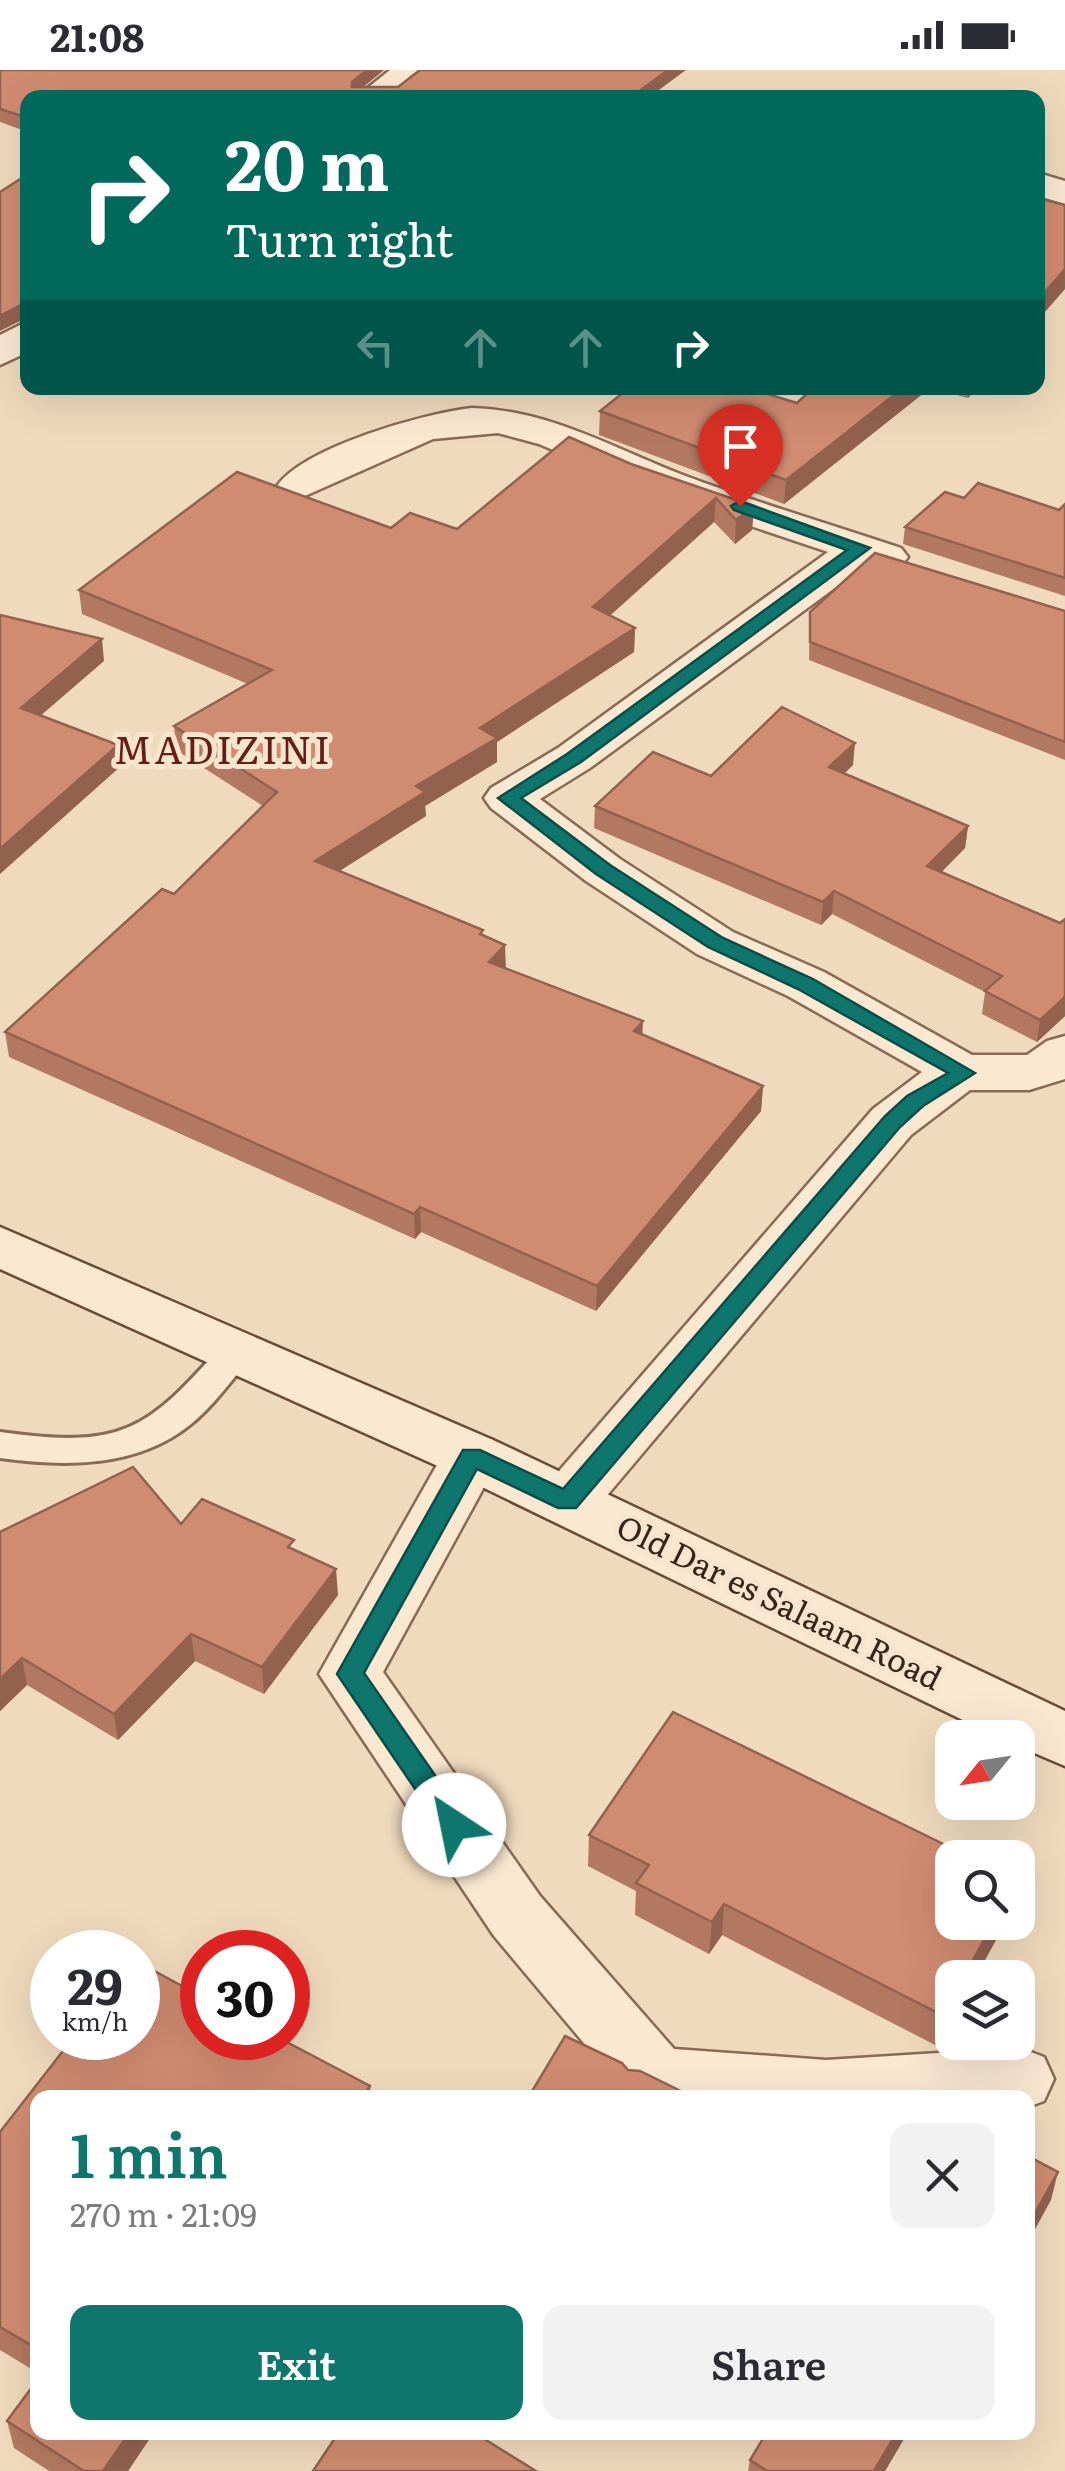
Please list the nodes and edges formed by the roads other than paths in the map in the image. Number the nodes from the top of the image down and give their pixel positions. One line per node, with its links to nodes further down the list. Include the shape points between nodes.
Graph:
1 (414, 70): 2 (street)
2 (384, 90)
3 (298, 486): 4 (street, via 368,447 436,426 497,421 567,440 644,474)
4 (861, 548): 5 (street); 7 (street, via 574,758 508,798 716,943 806,984)
5 (916, 566)
6 (1055, 1069): 7 (street)
7 (964, 1073): 12 (street, via 892,1122)
8 (0, 1247): 9 (street, Old Dar es Salaam Road)
9 (236, 1352): 10 (lane, via 178,1416 130,1443 45,1452); 11 (street, Old Dar es Salaam Road)
10 (0, 1445)
11 (472, 1456): 12 (street, Old Dar es Salaam Road); 15 (street, via 350,1674 517,1916 656,2078)
12 (567, 1502): 13 (street, Old Dar es Salaam Road)
13 (1065, 1740)
14 (1020, 2079): 16 (street)
15 (813, 2090)
16 (842, 2090)

